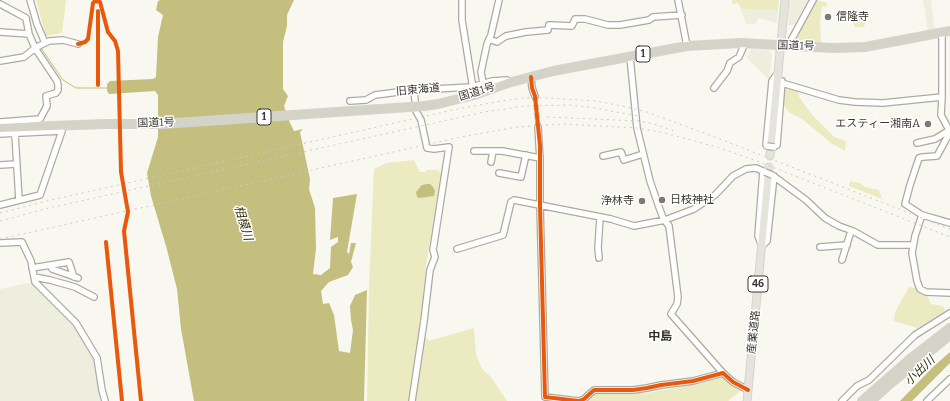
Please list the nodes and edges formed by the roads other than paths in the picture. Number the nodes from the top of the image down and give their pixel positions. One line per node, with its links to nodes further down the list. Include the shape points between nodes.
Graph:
1 (30, 0): 13 (street)
2 (462, 0): 28 (street, via 462,20)
3 (499, 0): 12 (street)
4 (678, 0): 8 (street)
5 (785, 0): 16 (main road)
6 (813, 0): 16 (street)
7 (0, 4): 11 (street, via 26,18)
8 (682, 15): 12 (street, via 653,17 620,26 574,19 572,26 549,25 548,30 506,36 497,42); 17 (street)
9 (946, 31): 16 (highway, 国道1号 / 1, via 865,47); 30 (street)
10 (0, 32): 11 (street)
11 (29, 34): 18 (street)
12 (489, 39): 23 (street, via 481,72)
13 (45, 42): 15 (street, via 58,40); 18 (street)
14 (745, 43): 16 (highway, 国道1号 / 1); 17 (highway, 国道1号 / 1); 26 (street, via 739,57 730,63)
15 (78, 44)
16 (784, 45): 21 (main road)
17 (688, 46): 19 (highway, 国道1号 / 1)
18 (35, 48): 20 (street, via 24,57); 32 (street, via 57,81 58,90 46,96 47,106 40,119)
19 (630, 57): 22 (highway, 国道1号 / 1); 43 (street, via 637,128)
20 (0, 61)
21 (778, 73): 25 (street); 25 (street, bridge, via 772,81 767,146 777,146); 46 (main road)
22 (531, 77): 24 (highway, 国道1号 / 1); 29 (street)
23 (483, 83): 24 (street, 旧東海道, via 500,80 507,80); 28 (street, 旧東海道)
24 (508, 83): 28 (highway, 国道1号 / 1)
25 (782, 83): 30 (street, via 839,100 855,102)
26 (714, 88)
27 (414, 90): 28 (street, 旧東海道); 31 (street, 旧東海道); 82 (street, via 416,111 421,120 427,148 449,147 433,250 435,257 430,270)
28 (473, 91): 34 (highway, 国道1号 / 1, bridge, via 438,104 424,106 162,124)
29 (535, 96)
30 (942, 97): 35 (street, via 941,115)
31 (350, 101)
32 (0, 122)
33 (538, 127): 47 (street)
34 (0, 128)
35 (948, 130): 38 (street, via 935,139); 39 (street, via 949,134)
36 (0, 134): 37 (street)
37 (16, 134): 49 (street); 54 (street, via 62,131 40,195)
38 (917, 143)
39 (944, 144): 40 (street); 57 (street, via 937,156 919,158 910,185 905,204)
40 (950, 145)
41 (474, 151): 42 (street)
42 (493, 151): 44 (street); 48 (street)
43 (643, 154): 45 (street, via 624,160 621,152); 59 (street)
44 (526, 155): 47 (street); 52 (street, via 521,177)
45 (603, 156)
46 (770, 156)
47 (540, 158): 56 (street)
48 (491, 162)
49 (17, 164): 50 (street); 54 (street)
50 (0, 165)
51 (766, 170): 53 (street, bridge); 59 (street, via 746,169 733,176 703,204); 65 (main road, 産業道路 / 46)
52 (499, 173)
53 (773, 175): 61 (street, via 825,218); 65 (street, via 767,241)
54 (19, 200): 55 (street)
55 (0, 205)
56 (540, 205): 58 (street); 67 (street, via 514,200 511,202 503,234); 78 (street, via 545,397 579,401 594,390 633,390 693,381)
57 (922, 215): 60 (street); 63 (street)
58 (600, 217): 59 (street, via 634,226); 68 (street)
59 (665, 220): 78 (street, via 669,226 678,297 671,314)
60 (950, 223)
61 (851, 231): 63 (street, via 878,245); 64 (street)
62 (0, 243): 71 (street, via 22,242)
63 (912, 244): 73 (street, via 920,289 926,292)
64 (847, 245): 66 (street); 69 (street)
65 (762, 246): 80 (main road, 産業道路 / 46)
66 (820, 247)
67 (457, 249)
68 (599, 258)
69 (842, 260)
70 (52, 265): 70 (street, via 52,269 76,278 69,262); 71 (street)
71 (32, 268): 72 (street)
72 (34, 277): 74 (street, via 74,287); 81 (street, via 35,282 76,323 94,351)
73 (950, 293)
74 (94, 297)
75 (950, 313): 84 (street, via 914,335 869,380 857,386)
76 (950, 328): 85 (highway)
77 (950, 335): 86 (highway)
78 (723, 373): 80 (street, via 732,382)
79 (950, 380): 87 (street)
80 (748, 390): 83 (main road, 産業道路 / 46)
81 (105, 401)
82 (412, 401)
83 (747, 401)
84 (842, 401)
85 (862, 401)
86 (871, 401)
87 (927, 401)

